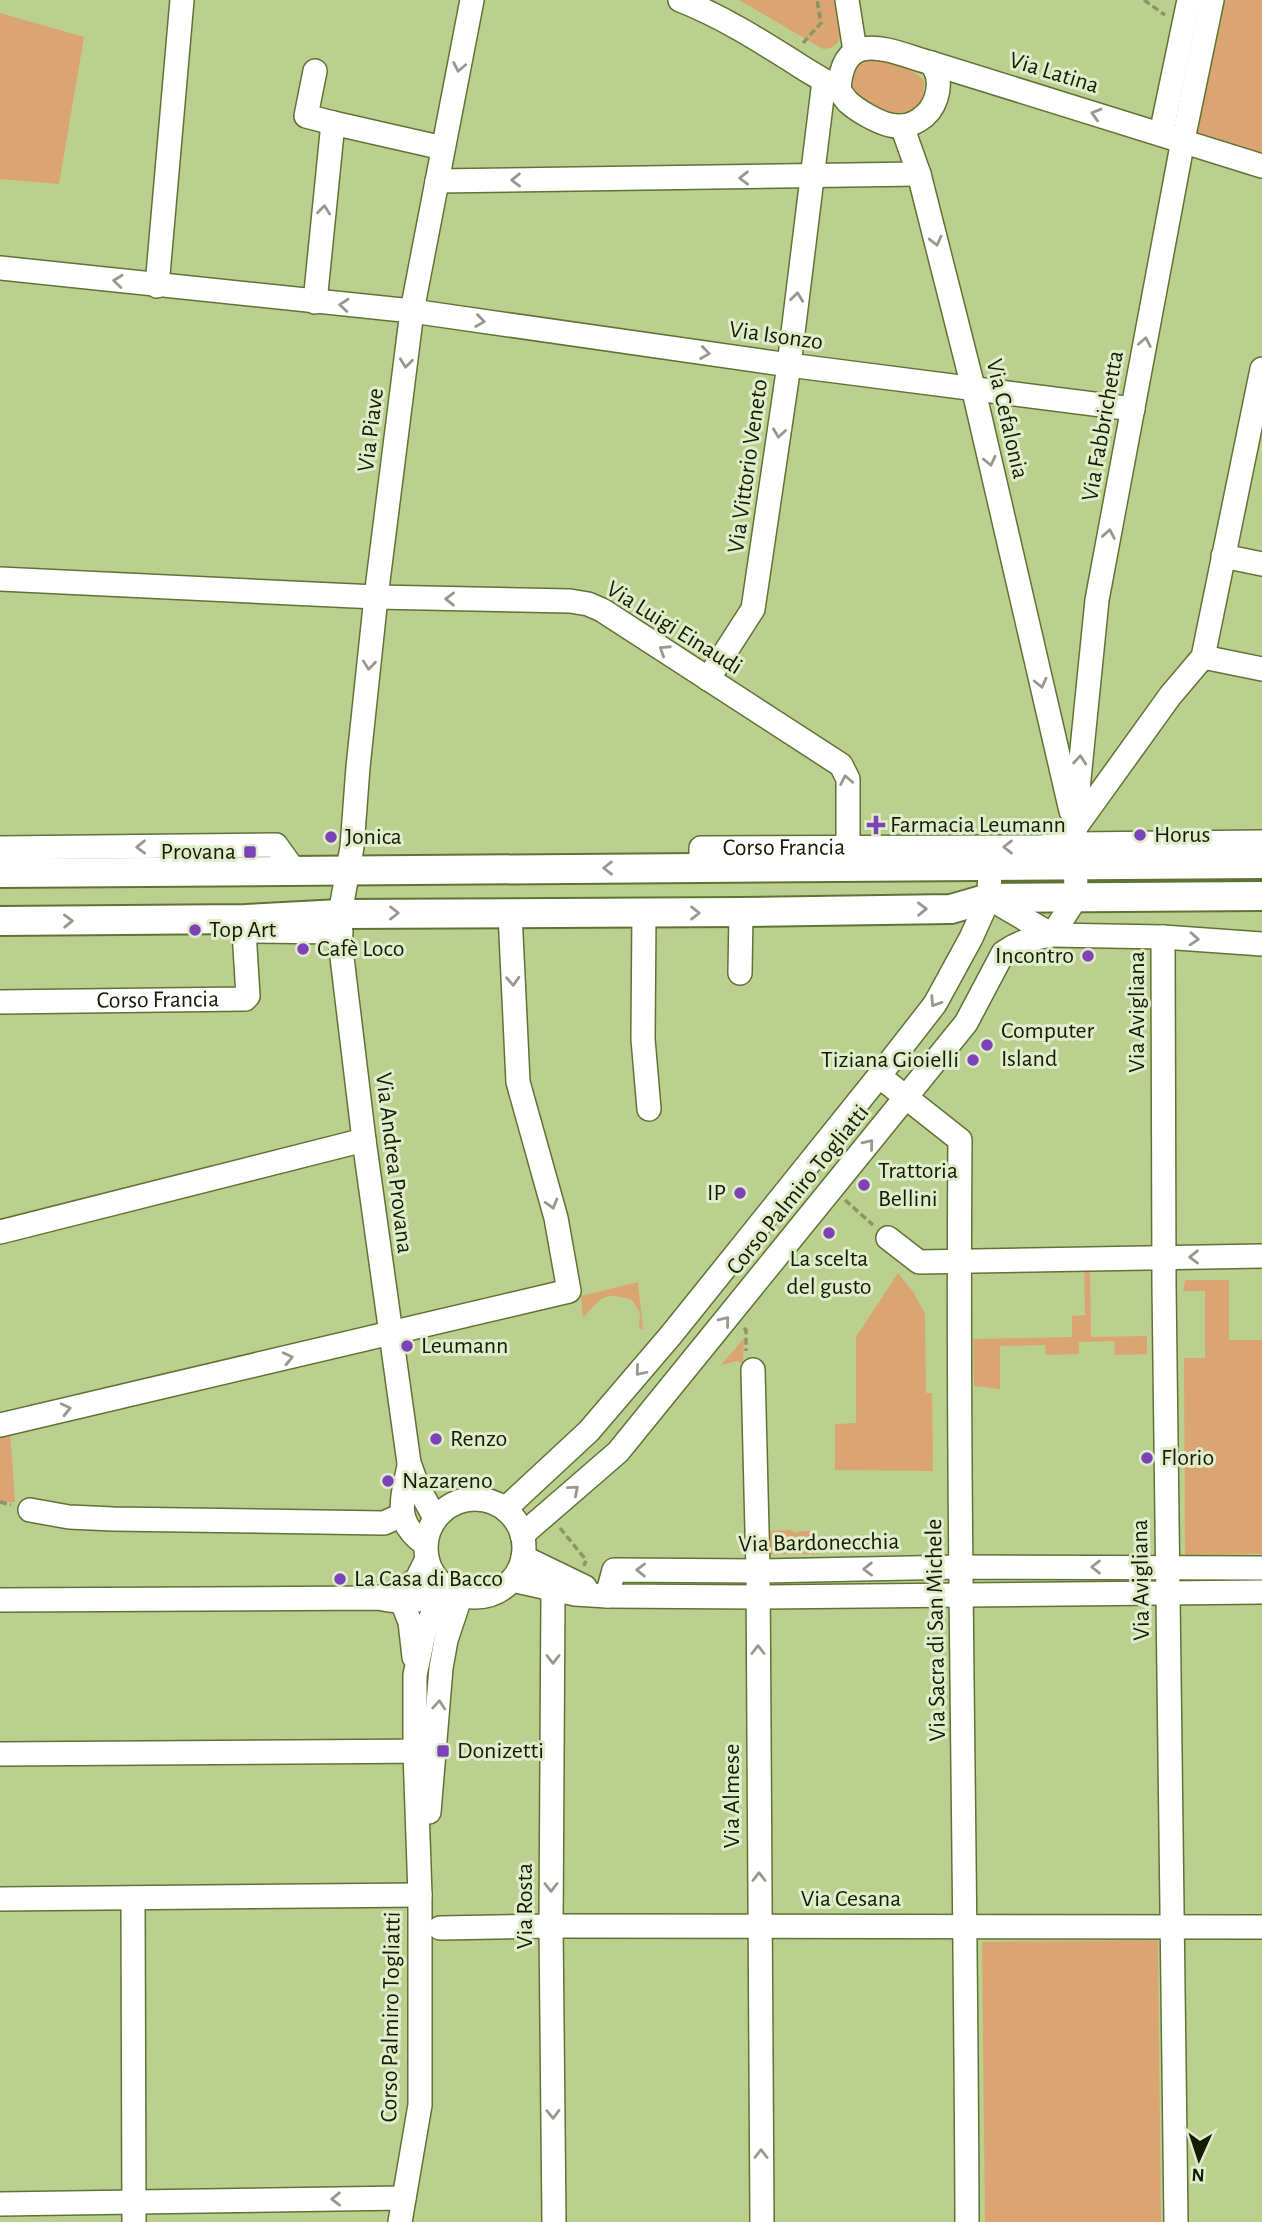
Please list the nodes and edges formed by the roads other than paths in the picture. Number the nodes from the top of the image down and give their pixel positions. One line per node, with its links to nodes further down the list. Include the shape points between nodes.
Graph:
1 (182, 0): 20 (street)
2 (472, 0): 14 (street, Via Piave, one-way to 14)
3 (680, 0): 10 (street, via 720,18)
4 (847, 0): 7 (street)
5 (1189, 0): 13 (street, Via Fabbrichetta)
6 (1212, 0): 13 (street, Via Fabbrichetta)
7 (856, 51): 8 (street, via 876,48); 10 (street)
8 (931, 63): 12 (street, via 938,79 936,100 924,118); 13 (street, Via Latina, one-way to 8)
9 (315, 71): 11 (street, via 306,116)
10 (831, 86): 12 (street, via 876,119); 17 (street, Via Vittorio Veneto)
11 (333, 123): 14 (street); 21 (street, one-way to 11)
12 (902, 126): 16 (street, Via Cefalonia)
13 (1172, 137): 15 (street, Via Latina); 26 (street, Via Fabbrichetta, one-way to 13)
14 (443, 148): 18 (street, Via Piave)
15 (1262, 166)
16 (919, 174): 17 (street); 25 (street, Via Cefalonia, one-way to 25)
17 (812, 177): 18 (street, one-way to 18); 23 (street, Via Vittorio Veneto, one-way to 17)
18 (437, 181): 22 (street, Via Piave)
19 (0, 268): 20 (street, Via Isonzo, one-way to 19)
20 (157, 286): 21 (street, Via Isonzo)
21 (315, 302): 22 (street, Via Isonzo, one-way to 21)
22 (412, 311): 23 (street, Via Isonzo, one-way to 23); 31 (street, Via Piave, one-way to 31)
23 (789, 365): 25 (street, Via Isonzo); 34 (street, Via Vittorio Veneto, one-way to 34, via 754,609)
24 (1262, 369): 27 (street)
25 (973, 387): 26 (street, Via Isonzo); 36 (street, Via Cefalonia, one-way to 36)
26 (1132, 409): 35 (street, Via Fabbrichetta, one-way to 26, via 1097,600)
27 (1251, 477): 28 (street)
28 (1223, 556): 29 (street); 32 (street)
29 (1262, 564)
30 (0, 579): 31 (street, Via Luigi Einaudi)
31 (376, 597): 34 (street, Via Luigi Einaudi, one-way to 31, via 588,604); 45 (street, Via Piave, one-way to 45)
32 (1203, 657): 33 (street); 38 (street, via 1170,696)
33 (1262, 669)
34 (708, 679): 40 (street, Via Luigi Einaudi, one-way to 34, via 848,779 841,765)
35 (1083, 726): 36 (street); 38 (street, Via Fabbrichetta, one-way to 35)
36 (1051, 727): 38 (street, Via Cefalonia)
37 (1262, 842): 38 (street, Corso Francia)
38 (1076, 846): 40 (street, Corso Francia, one-way to 40); 41 (main road, Corso Francia); 42 (main road, Corso Francia); 49 (street)
39 (0, 848): 44 (street, one-way to 39, via 276,845)
40 (849, 848): 43 (street, Corso Francia, via 701,848)
41 (1262, 864)
42 (990, 865): 43 (main road, Corso Francia); 48 (street, Corso Palmiro Togliatti)
43 (701, 867): 45 (main road, Corso Francia, one-way to 45)
44 (294, 870): 45 (main road, Corso Francia); 46 (main road, Corso Francia)
45 (348, 870): 54 (street, Via Andrea Provana)
46 (0, 873)
47 (1262, 897): 49 (main road)
48 (989, 898): 49 (main road); 50 (main road, one-way to 48, via 951,909); 56 (street); 61 (street, Corso Palmiro Togliatti, one-way to 61, via 935,1003)
49 (1076, 898): 56 (street)
50 (741, 912): 52 (main road, one-way to 50); 59 (street)
51 (510, 913): 52 (main road); 54 (main road, one-way to 51); 70 (street, one-way to 70, via 517,1082 556,1218 569,1291)
52 (644, 913): 63 (street, via 643,1039)
53 (0, 921): 55 (main road, one-way to 55)
54 (341, 923): 55 (main road); 64 (street, Via Andrea Provana)
55 (245, 925): 60 (street, Corso Francia, via 245,999)
56 (1052, 935): 57 (street); 62 (street, Corso Palmiro Togliatti, via 1030,939 1003,953 966,1023)
57 (1163, 937): 58 (street, one-way to 58); 68 (street, Via Avigliana)
58 (1262, 944)
59 (740, 973)
60 (0, 1002)
61 (879, 1076): 62 (street, Via Sacra di San Michele); 74 (street, Corso Palmiro Togliatti, one-way to 74, via 589,1431)
62 (908, 1096): 69 (street, Via Sacra di San Michele, via 960,1140); 78 (street, Corso Palmiro Togliatti, one-way to 62, via 547,1513 618,1452)
63 (649, 1109)
64 (364, 1140): 65 (street); 70 (street, Via Andrea Provana)
65 (0, 1232)
66 (888, 1238): 69 (street, via 919,1262)
67 (1262, 1256): 68 (street, one-way to 68)
68 (1163, 1259): 69 (street); 81 (street, Via Avigliana)
69 (959, 1262): 80 (street, Via Sacra di San Michele)
70 (391, 1334): 72 (street, one-way to 70); 73 (street, Via Andrea Provana)
71 (753, 1370): 83 (street, Via Almese)
72 (0, 1425)
73 (409, 1463): 76 (street, Via Andrea Provana); 77 (street, Via Andrea Provana)
74 (505, 1509): 77 (street, via 489,1500 466,1499); 78 (street, via 514,1518)
75 (30, 1510): 76 (street, via 113,1519 384,1523)
76 (402, 1515): 79 (street)
77 (435, 1518): 79 (street)
78 (523, 1546): 84 (street); 90 (street, via 578,1585)
79 (426, 1551): 85 (street, via 434,1575); 92 (street, via 417,1579)
80 (960, 1567): 81 (street, Via Bardonecchia, one-way to 80); 83 (street, Via Bardonecchia, one-way to 83); 88 (street, Via Sacra di San Michele)
81 (1167, 1567): 82 (street, Via Bardonecchia); 89 (street, Via Avigliana)
82 (1262, 1568)
83 (758, 1571): 90 (street, Via Bardonecchia, one-way to 90, via 614,1570); 91 (street, Via Almese)
84 (512, 1580): 85 (street, via 487,1595); 86 (street)
85 (453, 1591): 94 (street); 95 (street, Corso Palmiro Togliatti, via 424,1633); 96 (street, Corso Palmiro Togliatti, one-way to 85)
86 (553, 1591): 90 (street); 101 (street, Via Rosta, one-way to 101)
87 (1262, 1592): 89 (street)
88 (962, 1594): 89 (street); 91 (street); 103 (street, Via Sacra di San Michele)
89 (1168, 1594): 104 (street, Via Avigliana)
90 (607, 1596): 91 (street)
91 (757, 1597): 102 (street, Via Almese, one-way to 91)
92 (378, 1598): 93 (street); 94 (street)
93 (0, 1600)
94 (402, 1602): 95 (street, Corso Palmiro Togliatti, via 410,1622)
95 (415, 1674): 96 (street, Corso Palmiro Togliatti)
96 (425, 1751): 97 (street); 98 (street, Corso Palmiro Togliatti)
97 (0, 1754)
98 (420, 1895): 99 (street); 107 (street, Corso Palmiro Togliatti, via 420,2105)
99 (133, 1898): 100 (street); 109 (street)
100 (0, 1899)
101 (551, 1926): 102 (street, Via Cesana); 106 (street, Via Cesana); 111 (street, Via Rosta, one-way to 111)
102 (760, 1926): 103 (street, Via Cesana); 112 (street, Via Almese, one-way to 102)
103 (966, 1926): 104 (street, Via Cesana); 113 (street, Via Sacra di San Michele)
104 (1172, 1927): 105 (street, Via Cesana); 114 (street, Via Avigliana)
105 (1262, 1927)
106 (440, 1928)
107 (404, 2199): 109 (street, one-way to 109); 110 (street, Corso Palmiro Togliatti)
108 (0, 2204): 109 (street)
109 (134, 2212)
110 (400, 2222)
111 (554, 2222)
112 (762, 2222)
113 (967, 2222)
114 (1176, 2222)

